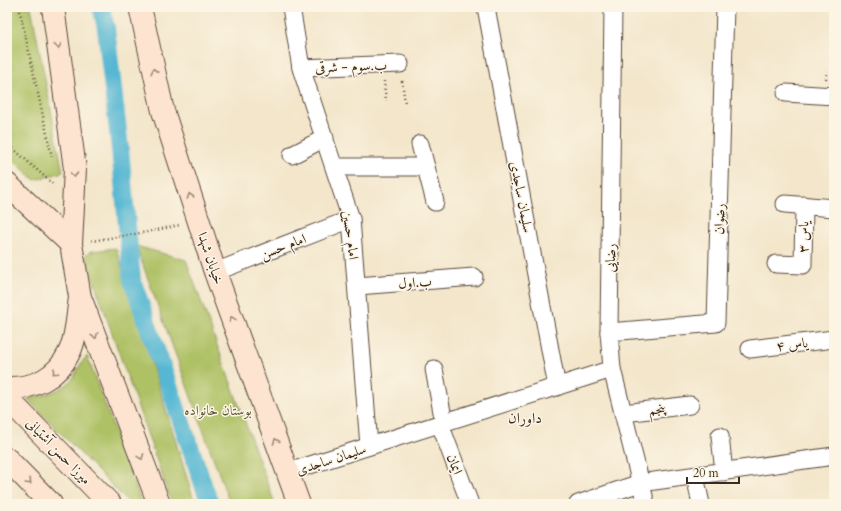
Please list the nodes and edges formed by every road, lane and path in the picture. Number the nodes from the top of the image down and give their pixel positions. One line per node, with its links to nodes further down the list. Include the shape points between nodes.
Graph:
1 (18, 7): 17 (path)
2 (53, 7): 29 (main road, one-way to 29, via 75,169)
3 (140, 7): 27 (main road, خیابان شهدا, one-way to 3, via 163,111)
4 (291, 7): 9 (street, امام حسین)
5 (486, 7): 40 (street, سلیمان ساجدی)
6 (613, 7): 35 (street, رضایی)
7 (725, 7): 35 (street, رضوان, via 716,323)
8 (400, 64): 9 (street, ب.سوم - شرقی); 12 (path)
9 (301, 68): 13 (street, امام حسین)
10 (786, 93): 11 (street)
11 (834, 96)
12 (405, 103)
13 (325, 138): 16 (street); 18 (street, امام حسین)
14 (7, 143): 21 (path)
15 (420, 144): 19 (street)
16 (292, 154)
17 (52, 159)
18 (334, 167): 19 (street); 26 (street, امام حسین)
19 (426, 167): 22 (street)
20 (7, 184): 29 (main road)
21 (59, 189)
22 (435, 202)
23 (785, 204): 24 (street, یاس ۳)
24 (804, 205): 25 (street, یاس ۳); 30 (street, یاس ۳, via 803,265)
25 (834, 208)
26 (352, 219): 31 (street, امام حسن); 33 (street, امام حسین)
27 (199, 222): 28 (path); 31 (main road, خیابان شهدا)
28 (112, 237)
29 (71, 244): 34 (main road)
30 (776, 264)
31 (215, 272): 50 (main road, خیابان شهدا, one-way to 31)
32 (474, 277): 33 (street, ب.اول)
33 (357, 286): 47 (street, امام حسین)
34 (80, 297): 41 (main road, one-way to 41, via 75,333 69,353 61,366 49,377 34,385); 56 (main road, one-way to 56)
35 (609, 332): 39 (street, رضایی)
36 (834, 339): 37 (street, یاس ۴)
37 (750, 349)
38 (434, 369): 45 (street, ایمان)
39 (612, 369): 40 (street, سلیمان ساجدی); 44 (street, رضایی)
40 (557, 386): 45 (street, سلیمان ساجدی)
41 (7, 388)
42 (7, 398): 54 (main road, میرزا حسن آشتیانی)
43 (690, 405): 44 (street, پنجم)
44 (624, 413): 53 (street, رضایی)
45 (442, 423): 47 (street, سلیمان ساجدی); 58 (street, ایمان)
46 (720, 436): 51 (street)
47 (369, 446): 50 (street, سلیمان ساجدی)
48 (834, 456): 51 (street)
49 (7, 459): 55 (main road, one-way to 55)
50 (288, 472): 57 (main road, خیابان شهدا)
51 (724, 472): 52 (street)
52 (695, 476): 53 (street); 61 (street)
53 (640, 483): 59 (street); 60 (street, رضایی)
54 (104, 502)
55 (51, 504)
56 (159, 504)
57 (299, 504)
58 (470, 504)
59 (578, 504)
60 (646, 504)
61 (701, 504)

